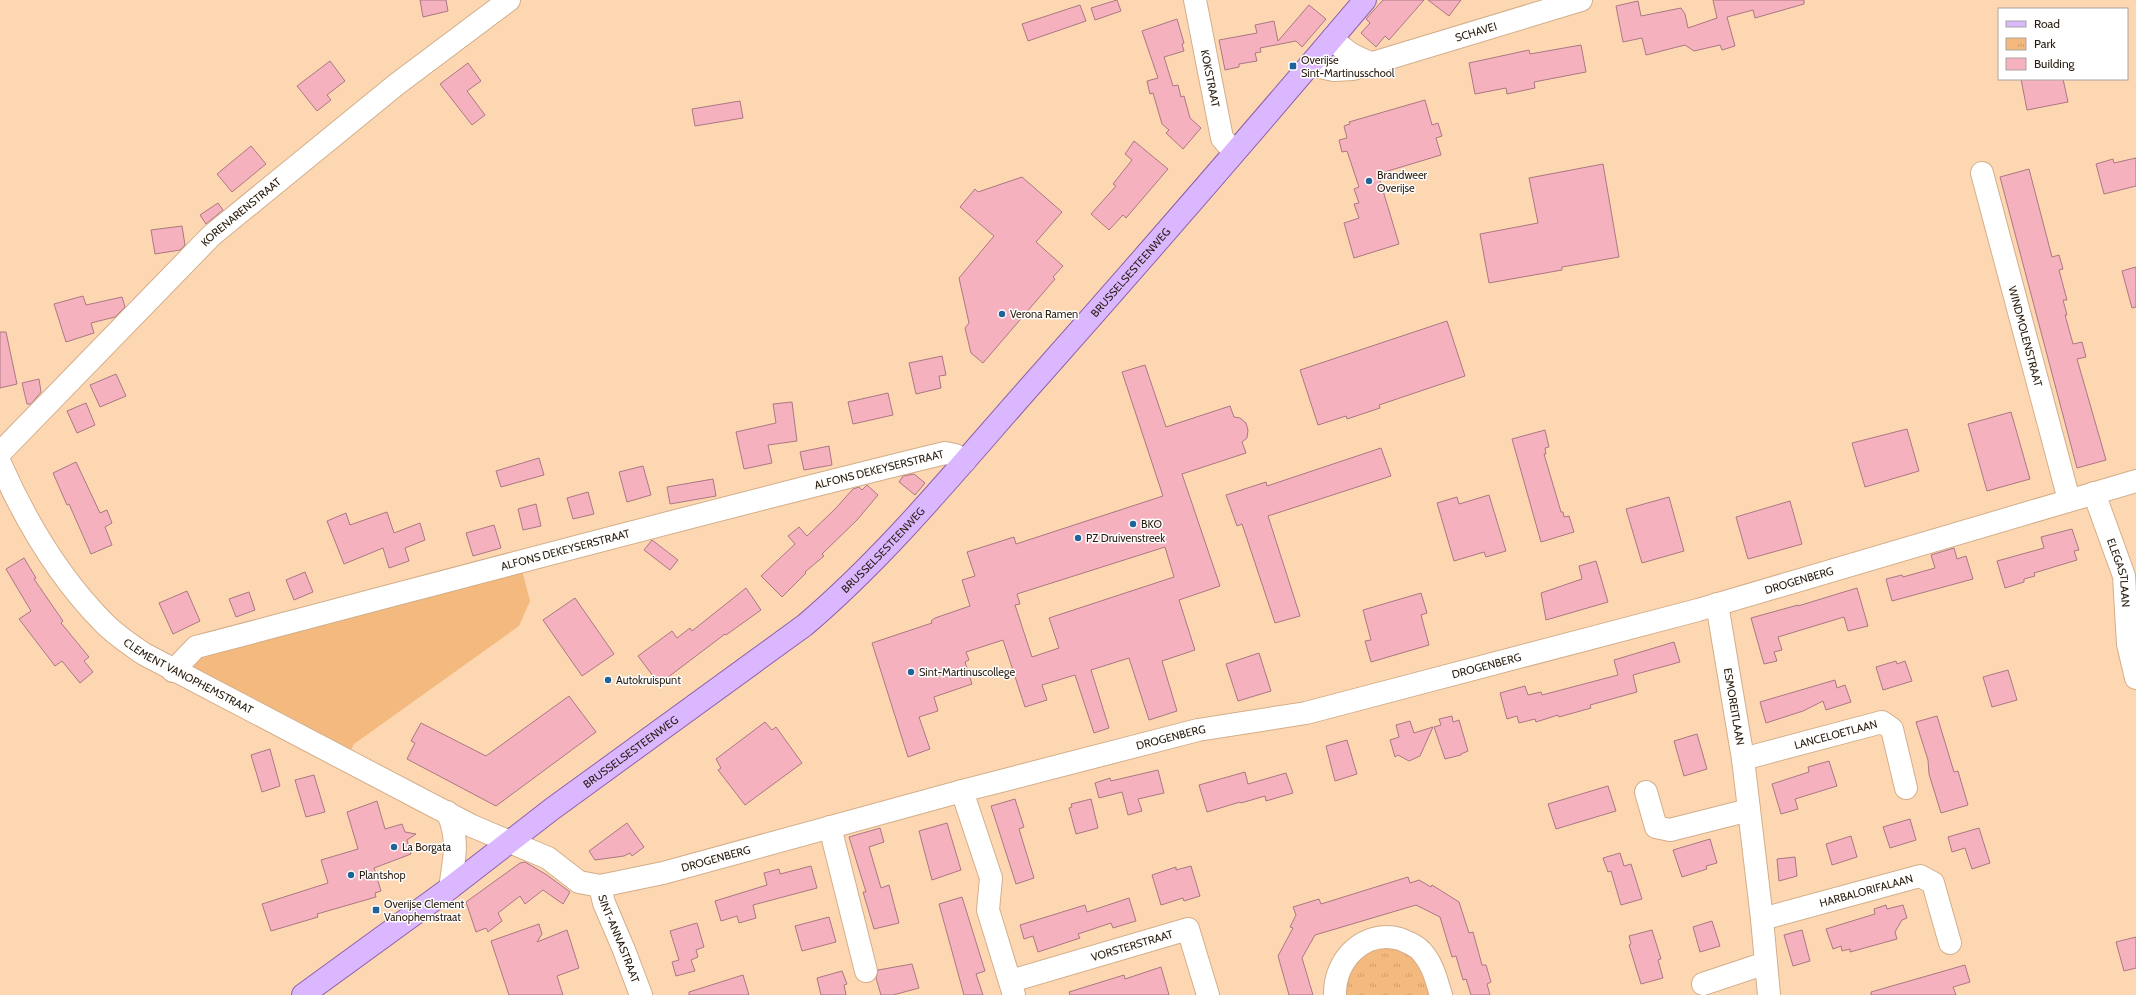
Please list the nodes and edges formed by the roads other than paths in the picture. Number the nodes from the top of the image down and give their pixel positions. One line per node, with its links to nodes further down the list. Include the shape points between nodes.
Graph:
1 (509, 0): 10 (street, KORENARENSTRAAT, via 397,84 212,235)
2 (1195, 0): 8 (street, KOKSTRAAT, via 1222,138)
3 (1365, 0): 5 (main road, BRUSSELSESTEENWEG)
4 (1580, 0): 6 (street, SCHAVEI)
5 (1333, 38): 6 (street, via 1354,57); 7 (main road, BRUSSELSESTEENWEG)
6 (1371, 63): 7 (street, SCHAVEI, via 1353,69 1334,70)
7 (1310, 65): 8 (main road, BRUSSELSESTEENWEG)
8 (1234, 152): 11 (main road, BRUSSELSESTEENWEG)
9 (1982, 173): 15 (street, WINDMOLENSTRAAT)
10 (0, 453)
11 (965, 461): 17 (street, ALFONS DEKEYSERSTRAAT, via 945,453 748,501 518,564 196,647); 26 (main road, BRUSSELSESTEENWEG, via 880,556 805,625)
12 (0, 463): 17 (street, CLEMENT VANOPHEMSTRAAT, via 17,502 78,595 106,626 144,654)
13 (2136, 481): 14 (street, DROGENBERG)
14 (2094, 492): 15 (street, DROGENBERG); 18 (street, ELEGASTLAAN, via 2124,576 2128,644)
15 (2069, 500): 16 (street, DROGENBERG)
16 (1717, 604): 19 (street, ESMOREITLAAN); 21 (street, DROGENBERG, via 1306,713 1198,730)
17 (173, 671): 24 (street, CLEMENT VANOPHEMSTRAAT)
18 (2136, 678)
19 (1743, 759): 20 (street, LANCELOETLAAN, via 1882,722 1892,729); 23 (street, ESMOREITLAAN)
20 (1906, 788)
21 (962, 791): 25 (street, DROGENBERG); 34 (street, via 991,878 988,910)
22 (1646, 792): 23 (street, via 1656,827 1670,830)
23 (1749, 810): 29 (street, ESMOREITLAAN)
24 (447, 812): 26 (street, CLEMENT VANOPHEMSTRAAT, via 472,826); 28 (street, via 454,825 455,837)
25 (830, 827): 27 (street, DROGENBERG, via 663,873); 32 (street)
26 (511, 841): 27 (street, SINT-ANNASTRAAT, via 548,858 580,882); 28 (main road, BRUSSELSESTEENWEG)
27 (600, 886): 36 (street, SINT-ANNASTRAAT, via 604,903)
28 (450, 888): 35 (main road, BRUSSELSESTEENWEG)
29 (1762, 919): 30 (street, HARBALORIFALAAN, via 1920,876 1933,883); 31 (street, ESMOREITLAAN)
30 (1950, 943)
31 (1766, 963): 33 (street); 40 (street, ESMOREITLAAN)
32 (866, 971)
33 (1703, 984)
34 (1012, 988): 37 (street, VORSTERSTRAAT, via 1188,929)
35 (303, 995)
36 (641, 995)
37 (1208, 995)
38 (1335, 995): 39 (street, via 1335,982 1344,960 1355,947 1372,938 1392,937 1408,942 1420,950 1432,966)
39 (1441, 995)
40 (1769, 995)

